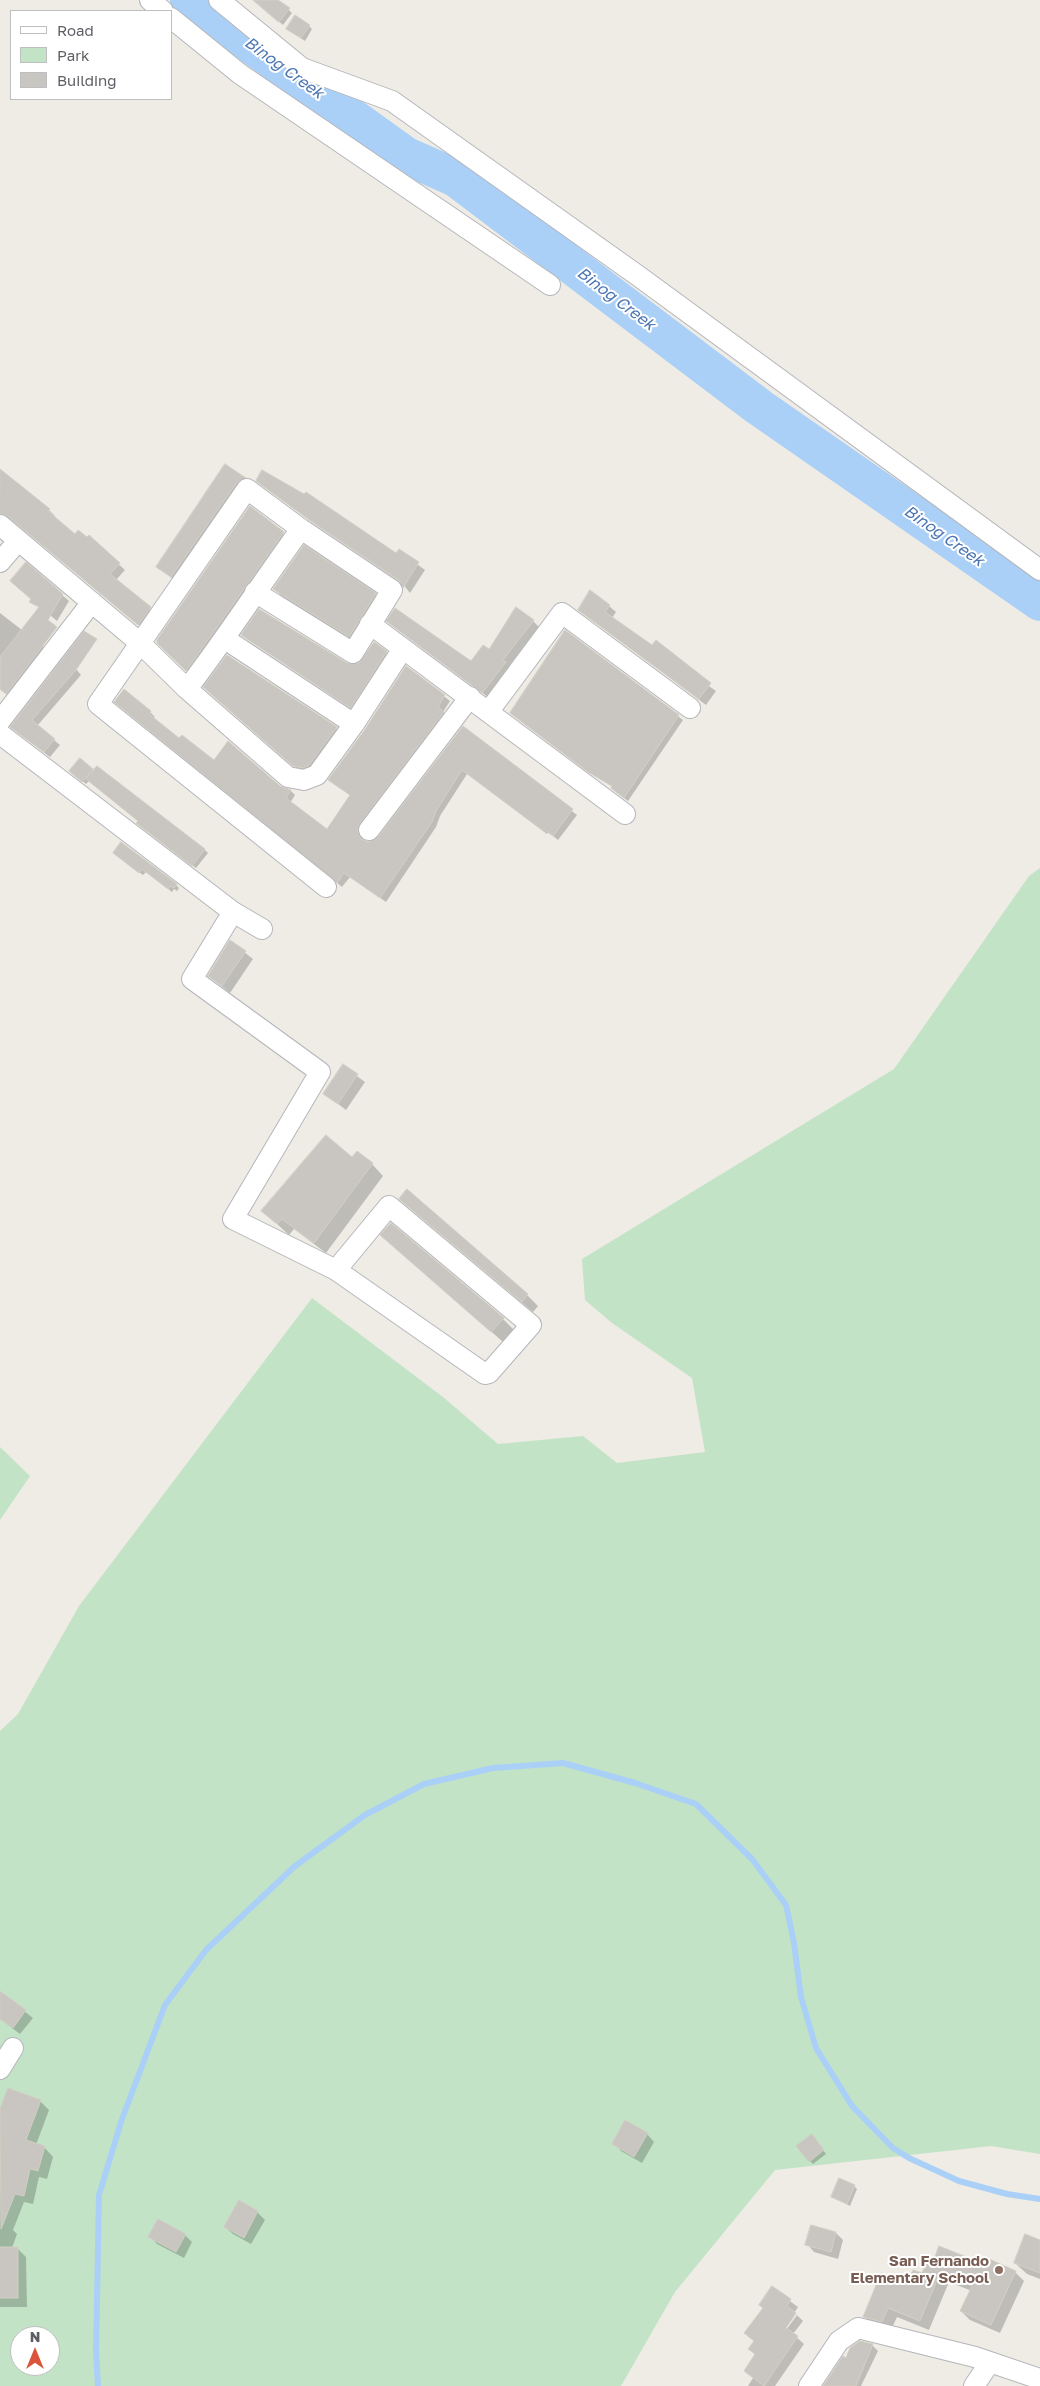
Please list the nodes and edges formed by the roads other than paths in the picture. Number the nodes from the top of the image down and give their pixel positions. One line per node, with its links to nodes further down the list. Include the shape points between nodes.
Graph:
1 (150, 0): 3 (street)
2 (219, 0): 10 (street, via 302,68 392,101 637,275)
3 (163, 10)
4 (172, 19): 5 (street, via 240,74)
5 (550, 285)
6 (0, 526): 8 (street)
7 (301, 529): 11 (street); 13 (street, via 392,590); 15 (street, via 247,489)
8 (18, 541): 9 (street); 12 (street)
9 (0, 562)
10 (1040, 570)
11 (255, 592): 13 (street, via 353,653); 14 (street)
12 (92, 602): 15 (street); 21 (street)
13 (370, 624): 16 (street)
14 (225, 639): 17 (street); 22 (street)
15 (140, 643): 17 (street); 26 (street, via 98,704)
16 (402, 650): 18 (street); 22 (street)
17 (187, 689): 22 (street, via 288,776 304,780 317,775)
18 (470, 697): 20 (street); 25 (street)
19 (690, 708): 20 (street, via 562,613)
20 (489, 711): 24 (street)
21 (0, 721)
22 (354, 724)
23 (0, 734): 27 (street)
24 (625, 814)
25 (369, 830)
26 (326, 887)
27 (233, 912): 28 (street); 29 (street, via 192,979 320,1072 233,1219)
28 (262, 928)
29 (336, 1270): 29 (street, via 389,1206 531,1324 490,1373 485,1374)
30 (13, 2048): 31 (street)
31 (0, 2068)
32 (990, 2362): 33 (street); 34 (street, via 858,2328 839,2341); 35 (street)
33 (1040, 2379)
34 (809, 2386)
35 (974, 2386)

